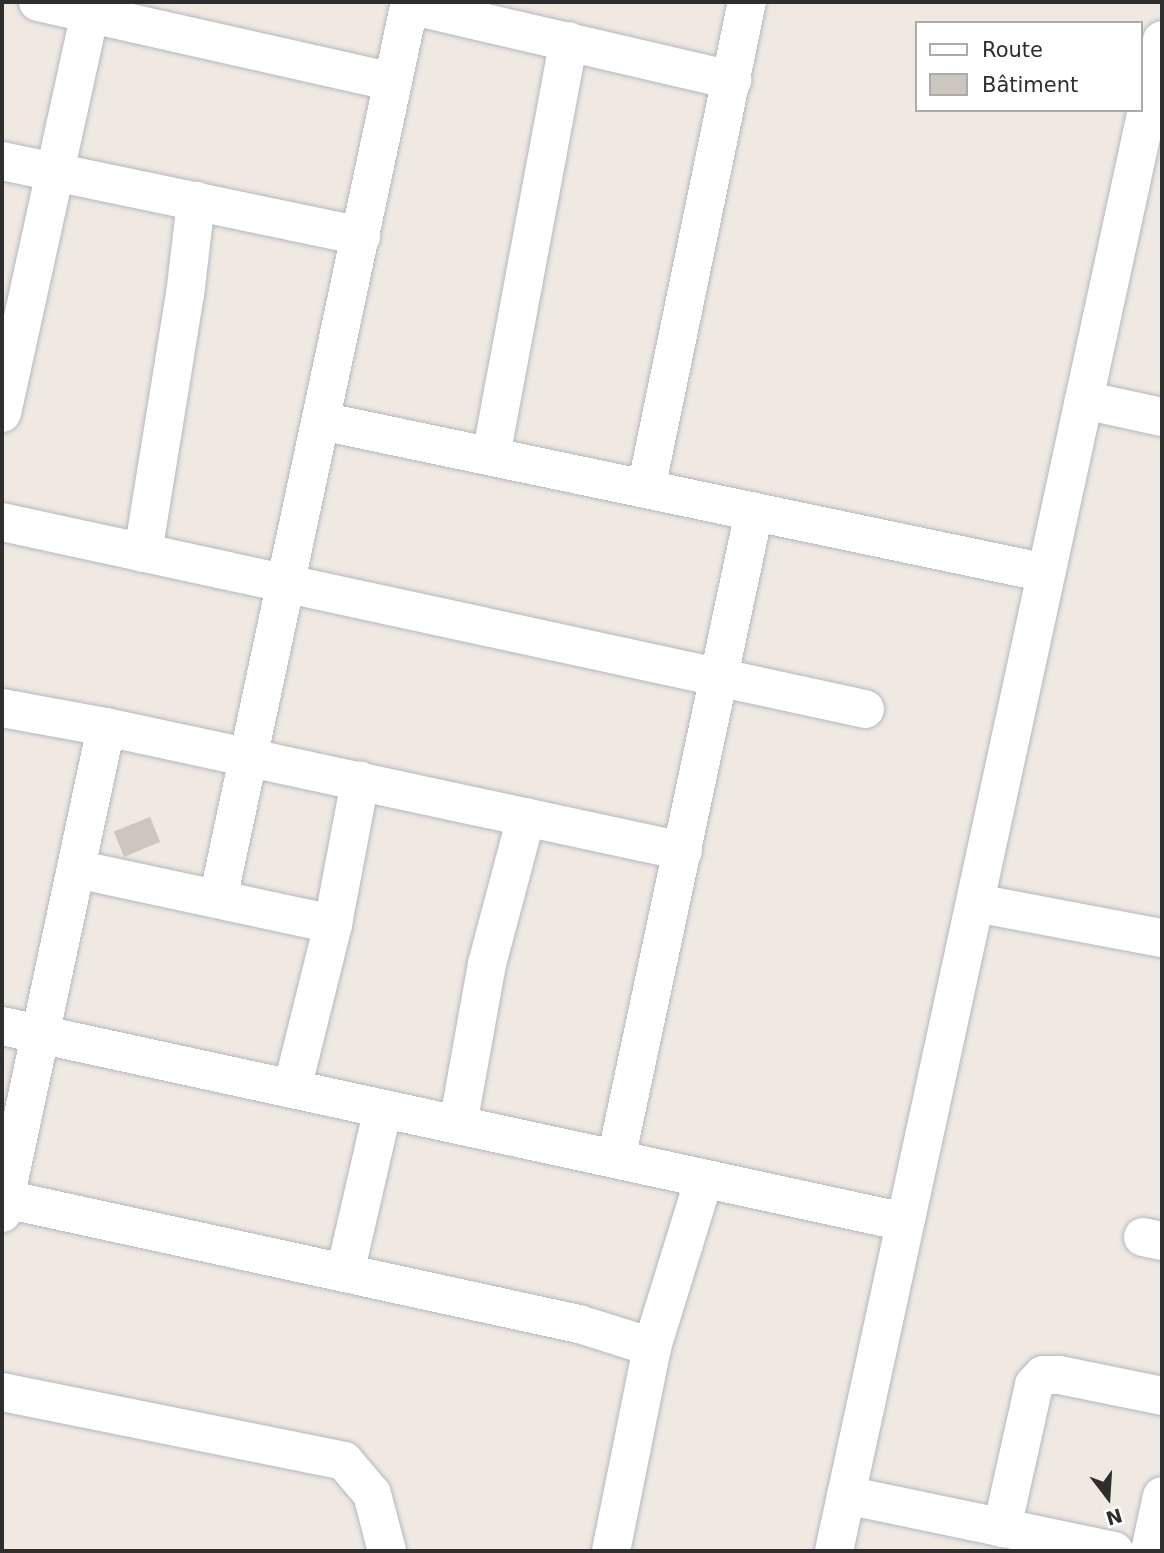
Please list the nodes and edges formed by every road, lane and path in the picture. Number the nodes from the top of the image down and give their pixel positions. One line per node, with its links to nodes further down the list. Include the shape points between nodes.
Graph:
1 (38, 2): 4 (street)
2 (747, 2): 7 (street)
3 (410, 3): 5 (street); 8 (street)
4 (91, 8): 8 (street); 10 (street)
5 (569, 41): 7 (street); 18 (street)
6 (1160, 57): 14 (street)
7 (732, 80): 19 (street)
8 (391, 82): 12 (street)
9 (2, 161): 10 (street)
10 (54, 172): 11 (street); 13 (street)
11 (196, 201): 12 (street); 22 (street)
12 (361, 236): 17 (street)
13 (7, 360): 15 (street)
14 (1084, 400): 16 (street); 23 (street)
15 (2, 413)
16 (1162, 417)
17 (321, 421): 18 (street); 24 (street)
18 (491, 456): 19 (street)
19 (646, 489): 20 (street)
20 (754, 512): 23 (street); 25 (street)
21 (2, 522): 22 (street)
22 (143, 553): 24 (street)
23 (1046, 573): 35 (street)
24 (286, 584): 25 (street); 29 (street)
25 (720, 677): 27 (street); 32 (street)
26 (2, 708): 28 (street)
27 (865, 709)
28 (106, 727): 29 (street); 33 (street)
29 (249, 757): 30 (street); 34 (street)
30 (360, 781): 31 (street); 36 (street)
31 (526, 817): 32 (street); 42 (street, via 487,964)
32 (683, 851): 43 (street)
33 (76, 869): 34 (street); 39 (street)
34 (218, 899): 36 (street)
35 (976, 903): 37 (street); 46 (street)
36 (333, 924): 40 (street)
37 (1162, 938)
38 (2, 1026): 39 (street)
39 (41, 1034): 40 (street); 45 (street)
40 (292, 1089): 41 (street)
41 (383, 1109): 42 (street); 47 (street)
42 (458, 1125): 43 (street)
43 (616, 1159): 44 (street)
44 (704, 1179): 46 (street); 48 (street)
45 (4, 1206): 47 (street)
46 (905, 1222): 51 (street)
47 (345, 1273): 48 (street, via 579,1324)
48 (652, 1347): 55 (street)
49 (2, 1392): 54 (street, via 344,1461 372,1494)
50 (1162, 1396): 53 (street, via 1043,1375 1034,1385)
51 (846, 1495): 53 (street); 56 (street)
52 (1162, 1496): 58 (street)
53 (1002, 1528): 57 (street)
54 (387, 1551)
55 (611, 1551)
56 (834, 1551)
57 (1114, 1551)
58 (1150, 1551)

